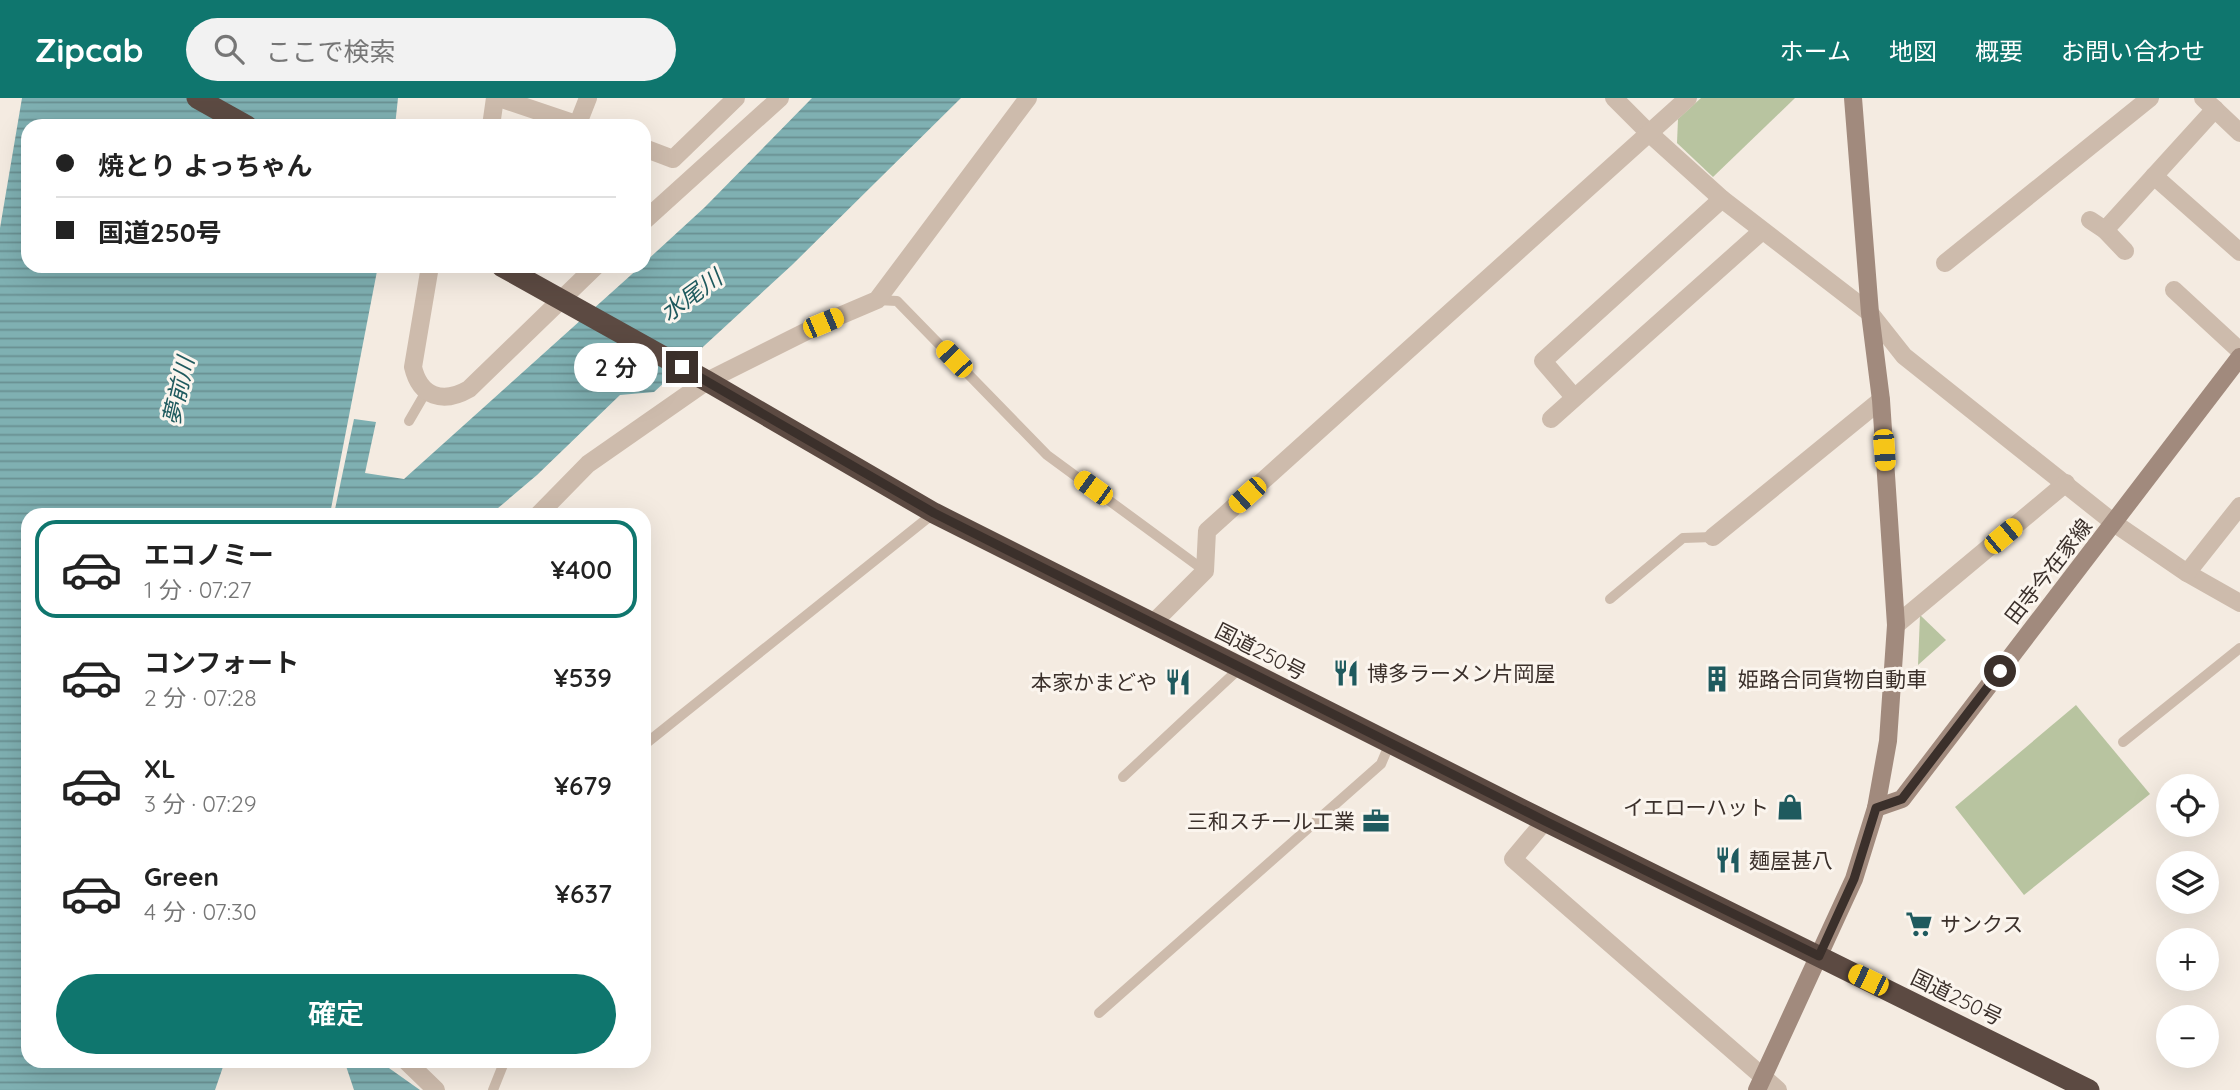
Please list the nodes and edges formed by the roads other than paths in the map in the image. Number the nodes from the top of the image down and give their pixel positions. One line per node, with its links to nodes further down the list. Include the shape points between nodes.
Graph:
1 (197, 98): 12 (highway)
2 (497, 98): 13 (street); 14 (street)
3 (588, 98): 15 (street)
4 (735, 98): 18 (street, via 673,159)
5 (780, 98): 21 (street)
6 (1028, 98): 31 (street)
7 (1614, 98): 16 (street)
8 (1688, 98): 16 (street)
9 (1853, 98): 32 (street)
10 (2150, 98): 25 (street)
11 (2209, 104): 17 (street); 19 (street)
12 (234, 119)
13 (492, 119)
14 (561, 119)
15 (581, 119)
16 (1648, 133): 20 (street); 47 (street, via 1207,531)
17 (2240, 133)
18 (651, 151)
19 (2154, 176): 23 (street, via 2098,225); 24 (street)
20 (1722, 199): 22 (street); 37 (street, via 1543,361)
21 (651, 215)
22 (1762, 231): 32 (street); 37 (street)
23 (2125, 251)
24 (2240, 252)
25 (1945, 263)
26 (429, 273): 36 (street, via 414,355 416,377)
27 (515, 273): 30 (highway, 国道250号)
28 (589, 273): 30 (street)
29 (2174, 290): 33 (street)
30 (561, 299): 35 (highway, 国道250号); 36 (street, via 468,389 444,398)
31 (877, 300): 35 (street); 47 (lane, via 897,301 1048,455)
32 (1870, 313): 38 (street); 41 (street, via 1904,356)
33 (2240, 351)
34 (2240, 357): 45 (street, 田寺今在家線)
35 (707, 381): 43 (street, via 589,464); 44 (highway, 国道250号)
36 (426, 390): 40 (lane)
37 (1574, 397): 39 (street)
38 (1881, 400): 46 (street); 52 (street)
39 (1551, 419)
40 (409, 421)
41 (2066, 483): 45 (street); 52 (street)
42 (2240, 506): 48 (street)
43 (544, 508)
44 (934, 513): 51 (highway, 国道250号); 55 (lane)
45 (2114, 523): 48 (street); 59 (street, 田寺今在家線, via 1902,799)
46 (1713, 537): 49 (lane, via 1683,538)
47 (1205, 571): 51 (street)
48 (2188, 573): 50 (street)
49 (1610, 598)
50 (2240, 603)
51 (1153, 623): 54 (highway, 国道250号)
52 (1896, 625): 59 (street, via 1888,741)
53 (2240, 648): 56 (lane)
54 (1240, 668): 57 (highway, 国道250号); 58 (lane)
55 (651, 739)
56 (2123, 742)
57 (1390, 743): 60 (highway, 国道250号); 62 (lane, via 1381,764)
58 (1123, 778)
59 (1876, 808): 61 (street, via 1854,879)
60 (1545, 821): 61 (highway, 国道250号); 65 (street, via 1513,859)
61 (1819, 956): 65 (street); 69 (highway, 国道250号)
62 (1099, 1013)
63 (413, 1068): 66 (street)
64 (502, 1068): 67 (lane)
65 (1760, 1083): 68 (street)
66 (436, 1090)
67 (493, 1090)
68 (1778, 1090)
69 (2089, 1090)

